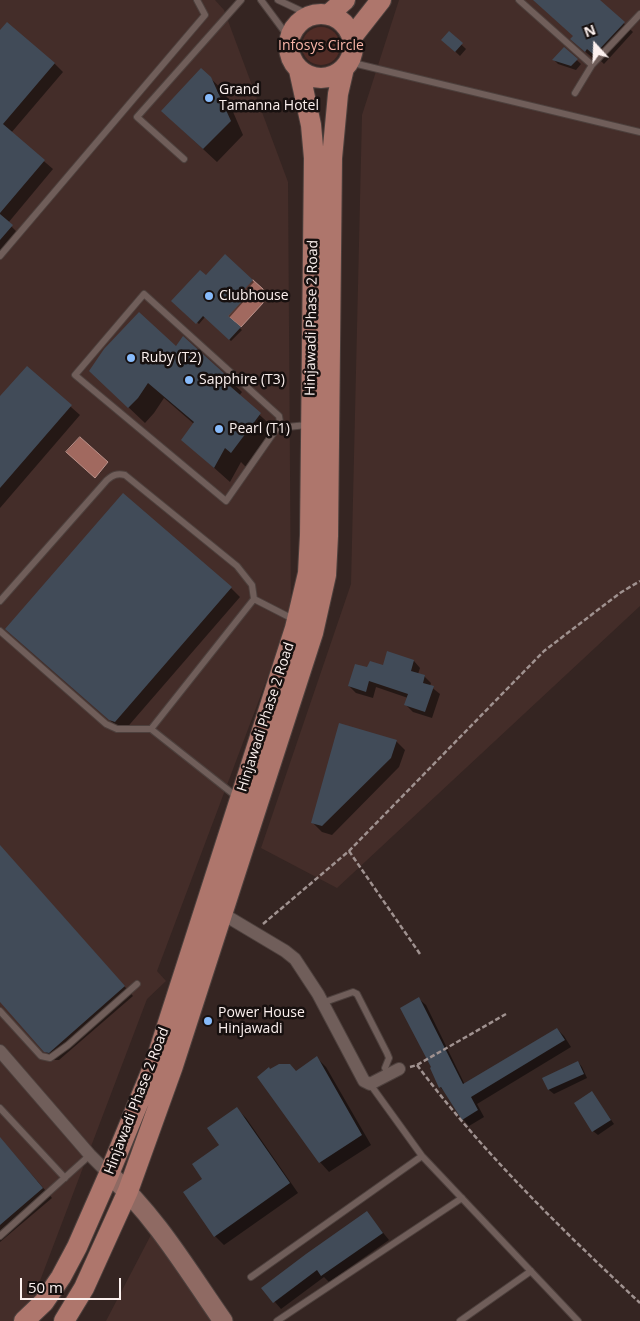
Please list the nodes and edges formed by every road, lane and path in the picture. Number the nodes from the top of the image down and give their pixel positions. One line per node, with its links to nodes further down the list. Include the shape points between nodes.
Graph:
1 (197, 0): 18 (lane, via 205,15)
2 (241, 0): 17 (lane, via 137,117)
3 (261, 0): 11 (lane)
4 (278, 0): 9 (lane)
5 (345, 0): 9 (main road)
6 (381, 0): 10 (main road)
7 (519, 0): 13 (lane)
8 (640, 14): 13 (lane)
9 (320, 16): 10 (main road, via 343,23); 11 (main road, via 298,25)
10 (352, 37): 12 (main road)
11 (290, 39): 14 (main road, via 290,56)
12 (347, 65): 14 (main road, via 330,77 322,78); 16 (lane); 24 (main road, Hinjawadi Phase 2 Road, via 338,94 332,158 326,575)
13 (592, 65): 15 (lane)
14 (299, 70): 19 (main road, Hinjawadi Phase 2 Road, via 314,158)
15 (575, 93)
16 (640, 132)
17 (184, 159)
18 (0, 256)
19 (311, 424): 20 (lane); 24 (main road, Hinjawadi Phase 2 Road, via 310,535)
20 (277, 428): 20 (lane, via 226,502 76,375 144,294 279,416)
21 (640, 580): 28 (path, via 544,651)
22 (254, 599): 23 (lane, via 252,585 237,566 124,475 118,474 107,480); 24 (lane); 26 (lane)
23 (0, 601)
24 (304, 616): 27 (main road, Hinjawadi Phase 2 Road); 29 (main road, Hinjawadi Phase 2 Road)
25 (0, 631): 26 (lane, via 106,724 117,728)
26 (151, 729): 27 (lane)
27 (240, 800): 42 (main road, Hinjawadi Phase 2 Road, via 156,1060)
28 (349, 851): 30 (path); 31 (path)
29 (223, 914): 30 (street); 44 (main road, Hinjawadi Phase 2 Road)
30 (253, 932): 33 (street, via 295,959)
31 (420, 954)
32 (137, 984): 34 (lane, via 50,1058 41,1056)
33 (322, 1003): 37 (lane, via 353,992 356,994 389,1058 385,1068); 38 (street, via 364,1081)
34 (0, 1011)
35 (506, 1014): 49 (path, via 417,1065 497,1163)
36 (0, 1052): 40 (street)
37 (393, 1072): 38 (street)
38 (370, 1084): 41 (lane)
39 (0, 1108): 43 (lane)
40 (90, 1155): 42 (street); 43 (lane)
41 (422, 1156): 45 (lane); 48 (lane)
42 (109, 1174): 44 (street); 50 (main road, Hinjawadi Phase 2 Road, via 61,1277 44,1302)
43 (66, 1178): 46 (lane)
44 (128, 1191): 51 (main road, Hinjawadi Phase 2 Road, via 84,1288); 52 (street)
45 (462, 1198): 47 (lane); 53 (lane)
46 (0, 1236)
47 (531, 1271): 54 (lane); 55 (lane)
48 (251, 1277)
49 (640, 1303)
50 (24, 1321)
51 (64, 1321)
52 (223, 1321)
53 (277, 1321)
54 (460, 1321)
55 (578, 1321)

